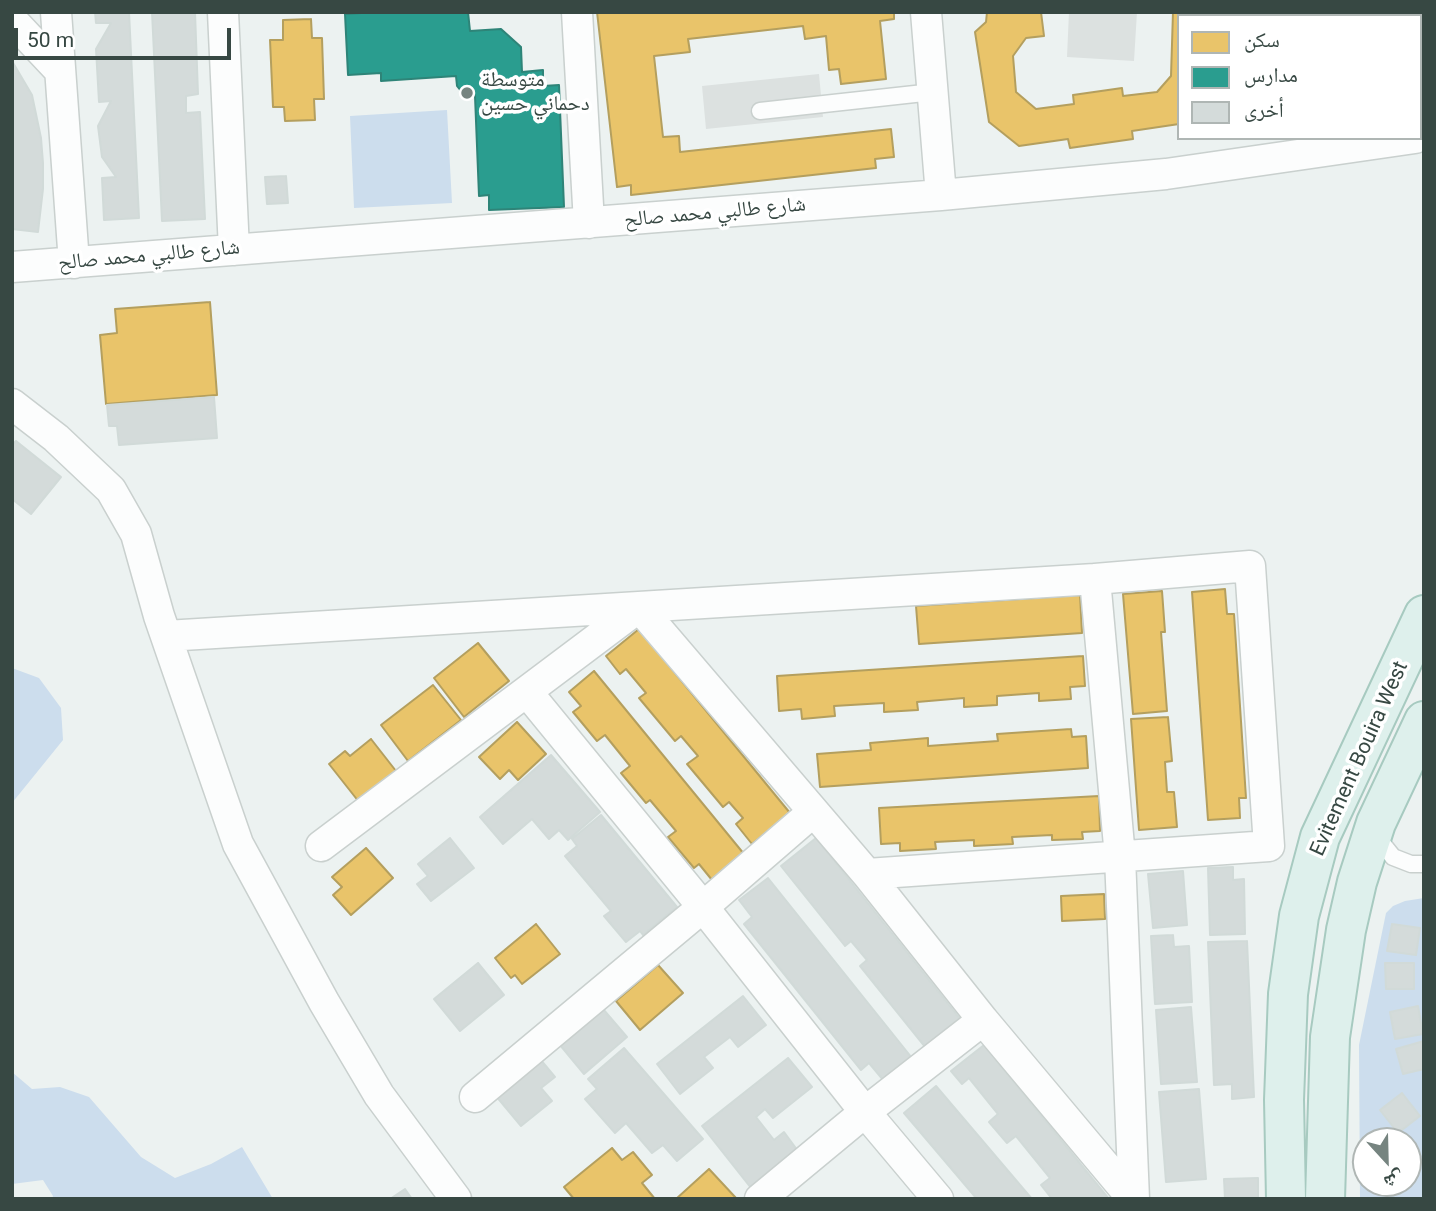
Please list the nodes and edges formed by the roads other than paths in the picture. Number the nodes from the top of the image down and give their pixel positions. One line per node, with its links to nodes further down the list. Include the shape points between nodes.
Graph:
1 (56, 12): 6 (street)
2 (223, 12): 13 (street)
3 (577, 12): 12 (street)
4 (926, 12): 7 (street)
5 (12, 20): 6 (street)
6 (59, 70): 14 (street)
7 (933, 92): 8 (lane); 11 (street)
8 (760, 111)
9 (1388, 140): 10 (street, شارع طالبي محمد صالح)
10 (1239, 151): 11 (street, شارع طالبي محمد صالح, via 1166,174)
11 (941, 195): 12 (street, شارع طالبي محمد صالح)
12 (589, 223): 13 (street, شارع طالبي محمد صالح)
13 (234, 250): 14 (street, شارع طالبي محمد صالح)
14 (74, 263): 15 (street, شارع طالبي محمد صالح)
15 (12, 267)
16 (12, 404): 20 (street, via 111,489 136,534)
17 (1095, 579): 18 (street); 26 (street); 26 (street, via 1250,566 1269,846)
18 (639, 607): 20 (street); 21 (street); 23 (street)
19 (1421, 632): 37 (highway, Evitement Bouira West, via 1320,837 1299,916 1288,994)
20 (166, 636): 33 (street, via 238,844 379,1095)
21 (527, 692): 25 (street); 29 (street)
22 (1424, 721): 24 (highway, Evitement Bouira West)
23 (813, 812): 28 (street); 29 (street)
24 (1376, 823): 27 (lane, via 1381,842 1393,857); 38 (highway, Evitement Bouira West, via 1346,930 1330,1037)
25 (321, 846)
26 (1121, 857): 28 (street); 36 (street)
27 (1424, 863)
28 (867, 874): 30 (street)
29 (703, 907): 31 (street); 32 (street)
30 (983, 1020): 32 (street); 36 (street)
31 (475, 1097)
32 (865, 1112): 34 (street); 35 (street)
33 (456, 1199)
34 (760, 1199)
35 (938, 1199)
36 (1133, 1199)
37 (1286, 1199)
38 (1325, 1199)

